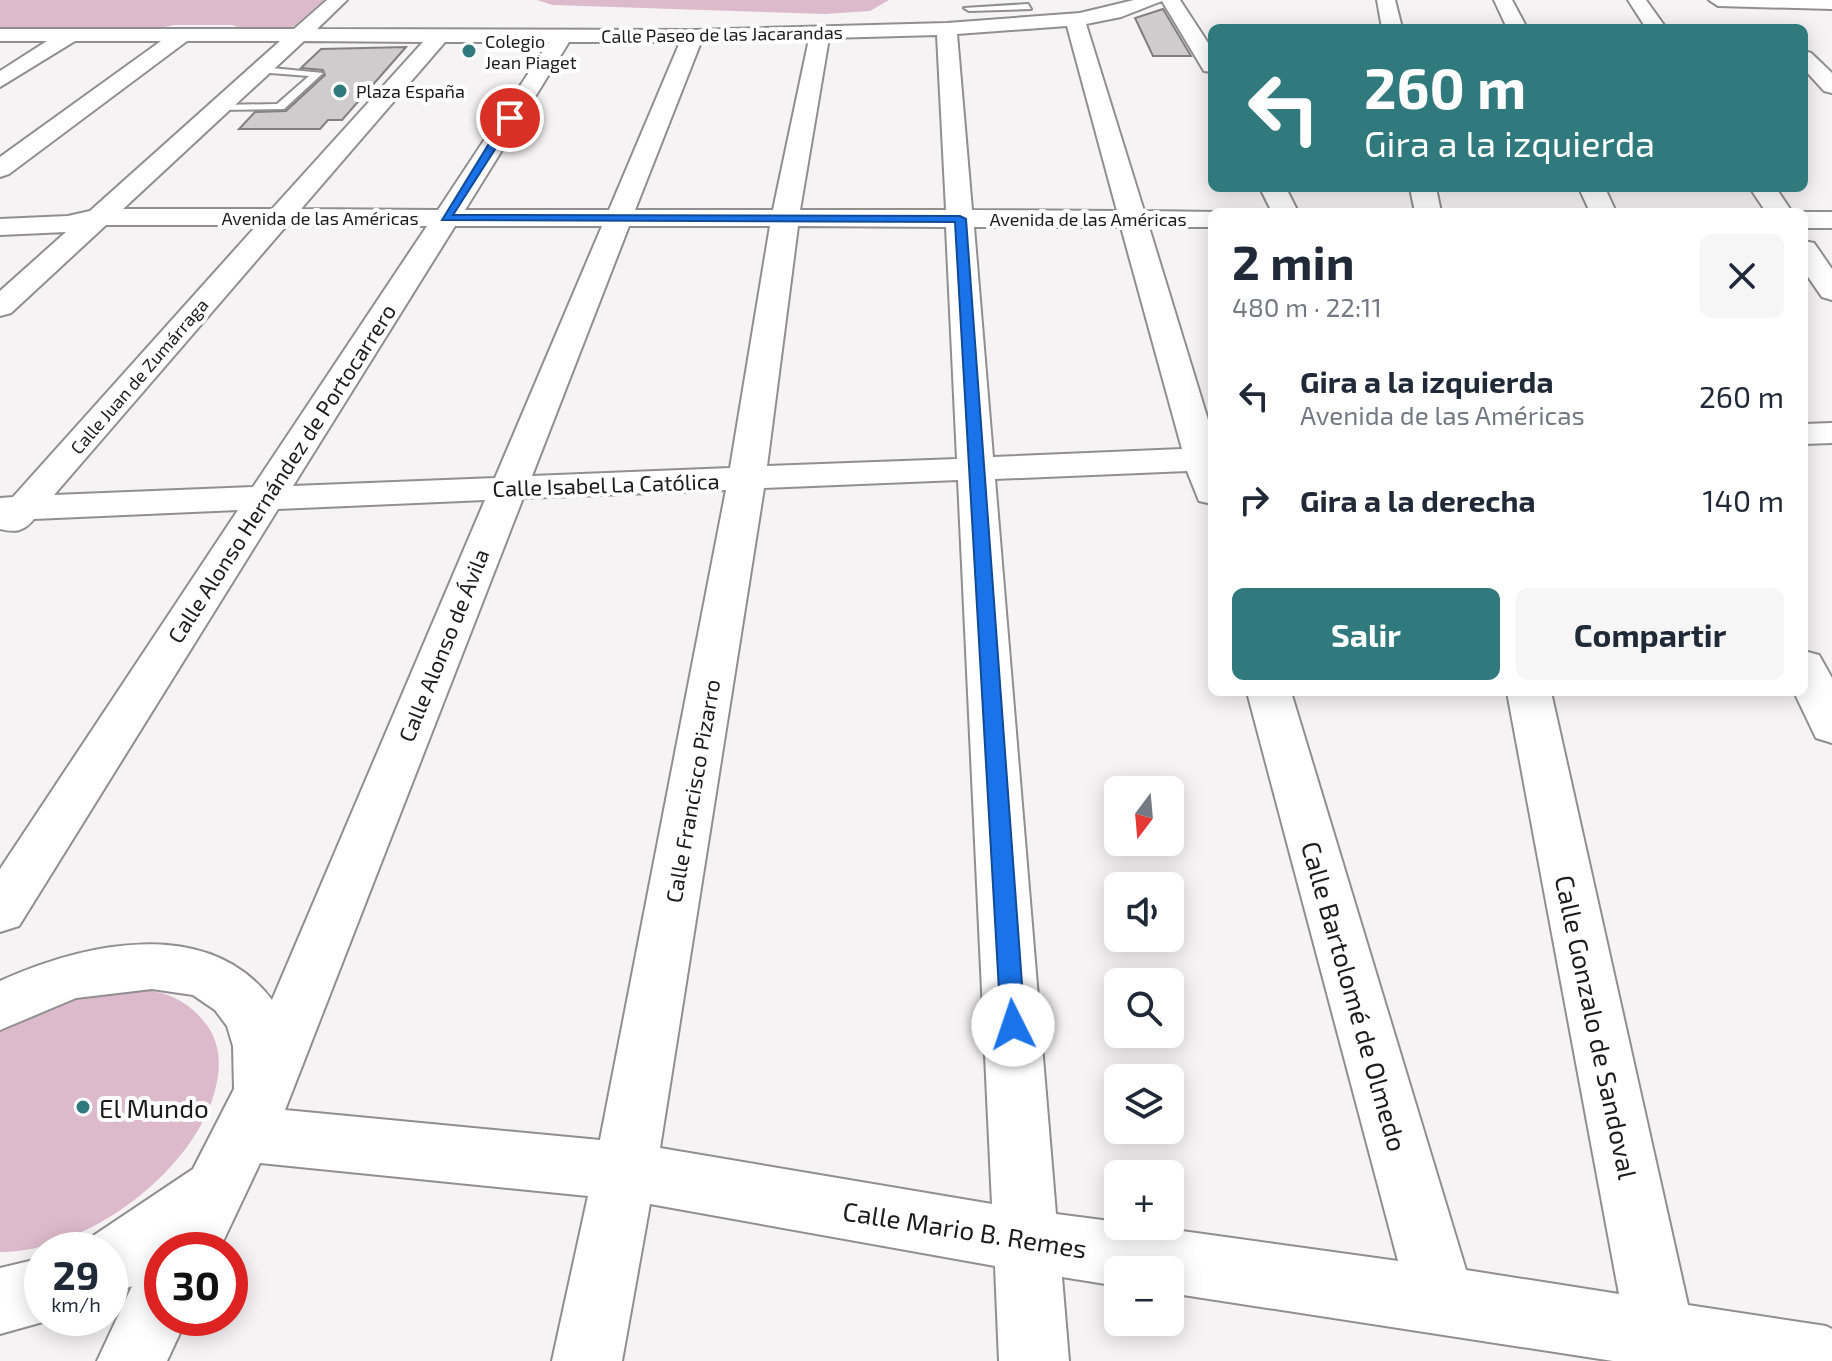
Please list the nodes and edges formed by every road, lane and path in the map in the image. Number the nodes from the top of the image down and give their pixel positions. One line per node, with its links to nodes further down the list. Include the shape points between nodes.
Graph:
1 (338, 0): 21 (street)
2 (1153, 0): 12 (street, Calle Paseo de las Jacarandas)
3 (1171, 0): 25 (street)
4 (1386, 0): 14 (street)
5 (1503, 0): 15 (street)
6 (1637, 0): 16 (street)
7 (1718, 0): 8 (street)
8 (1750, 1): 9 (street); 13 (street)
9 (1832, 3)
10 (1028, 7): 11 (lane)
11 (958, 19): 12 (street, Calle Paseo de las Jacarandas); 17 (street, Calle Paseo de las Jacarandas); 38 (street)
12 (1075, 19): 39 (street)
13 (1767, 19)
14 (1391, 24)
15 (1515, 24)
16 (1653, 24)
17 (820, 34): 24 (street, Calle Paseo de las Jacarandas); 37 (street, Calle Francisco Pizarro)
18 (0, 35): 19 (street, Calle Paseo de las Jacarandas)
19 (71, 35): 20 (street, Calle Paseo de las Jacarandas); 28 (street)
20 (183, 35): 21 (street, Calle Paseo de las Jacarandas); 31 (street)
21 (300, 35): 22 (street, Calle Paseo de las Jacarandas); 27 (street)
22 (439, 36): 23 (street, Calle Paseo de las Jacarandas); 34 (street, Calle Juan de Zumárraga)
23 (563, 36): 24 (street, Calle Paseo de las Jacarandas); 35 (street, Calle Alonso Hernández de Portocarrero)
24 (693, 36): 36 (street, Calle Alonso de Ávila)
25 (1208, 60)
26 (1808, 61): 29 (street)
27 (261, 70): 30 (street); 30 (lane, via 318,73 280,107)
28 (0, 80)
29 (1832, 86)
30 (219, 108): 33 (street)
31 (0, 169)
32 (0, 208): 33 (street, Avenida de las Américas, via 56,208)
33 (99, 217): 34 (street, Avenida de las Américas); 43 (street, Avenida de las Américas); 46 (street)
34 (278, 218): 35 (street, Avenida de las Américas); 55 (street, Calle Juan de Zumárraga)
35 (446, 218): 36 (street, Avenida de las Américas); 54 (street, Calle Alonso Hernández de Portocarrero)
36 (616, 218): 37 (street, Avenida de las Américas); 53 (street, Calle Alonso de Ávila)
37 (785, 219): 38 (street, Avenida de las Américas); 52 (street, Calle Francisco Pizarro)
38 (960, 219): 39 (street, Avenida de las Américas); 50 (street)
39 (1134, 219): 40 (street, Avenida de las Américas); 49 (street)
40 (1208, 219)
41 (1808, 220): 42 (street)
42 (1832, 220)
43 (0, 227)
44 (1808, 255): 45 (street)
45 (1832, 291)
46 (0, 307)
47 (1832, 433): 48 (street)
48 (1808, 434)
49 (1208, 467)
50 (975, 469): 51 (street, Calle Isabel La Católica); 52 (street, Calle Isabel La Católica); 65 (street)
51 (1208, 470)
52 (747, 478): 53 (street, Calle Isabel La Católica); 63 (street, Calle Francisco Pizarro)
53 (506, 488): 54 (street, Calle Isabel La Católica); 62 (street, Calle Alonso de Ávila)
54 (265, 498): 55 (street, Calle Isabel La Católica); 60 (street, Calle Alonso Hernández de Portocarrero)
55 (8, 518)
56 (1808, 674): 59 (street)
57 (1270, 696): 68 (street, Calle Bartolomé de Olmedo)
58 (1530, 696): 71 (street, Calle Gonzalo de Sandoval)
59 (1832, 727)
60 (0, 911)
61 (0, 1007): 62 (street, via 36,989 111,969 162,966 226,986 248,1008 265,1053)
62 (241, 1139): 63 (street, Calle Mario B. Remes); 64 (street, Calle Alonso de Ávila); 66 (street, via 169,1225)
63 (625, 1171): 65 (street, Calle Mario B. Remes); 73 (street, Calle Francisco Pizarro)
64 (194, 1232)
65 (1028, 1241): 68 (street, Calle Mario B. Remes); 74 (street)
66 (128, 1251)
67 (24, 1295): 69 (street)
68 (1442, 1300): 71 (street, Calle Mario B. Remes)
69 (0, 1301)
70 (144, 1335): 72 (street)
71 (1663, 1348): 75 (street, Calle Mario B. Remes)
72 (132, 1361)
73 (587, 1361)
74 (1034, 1361)
75 (1826, 1361)

